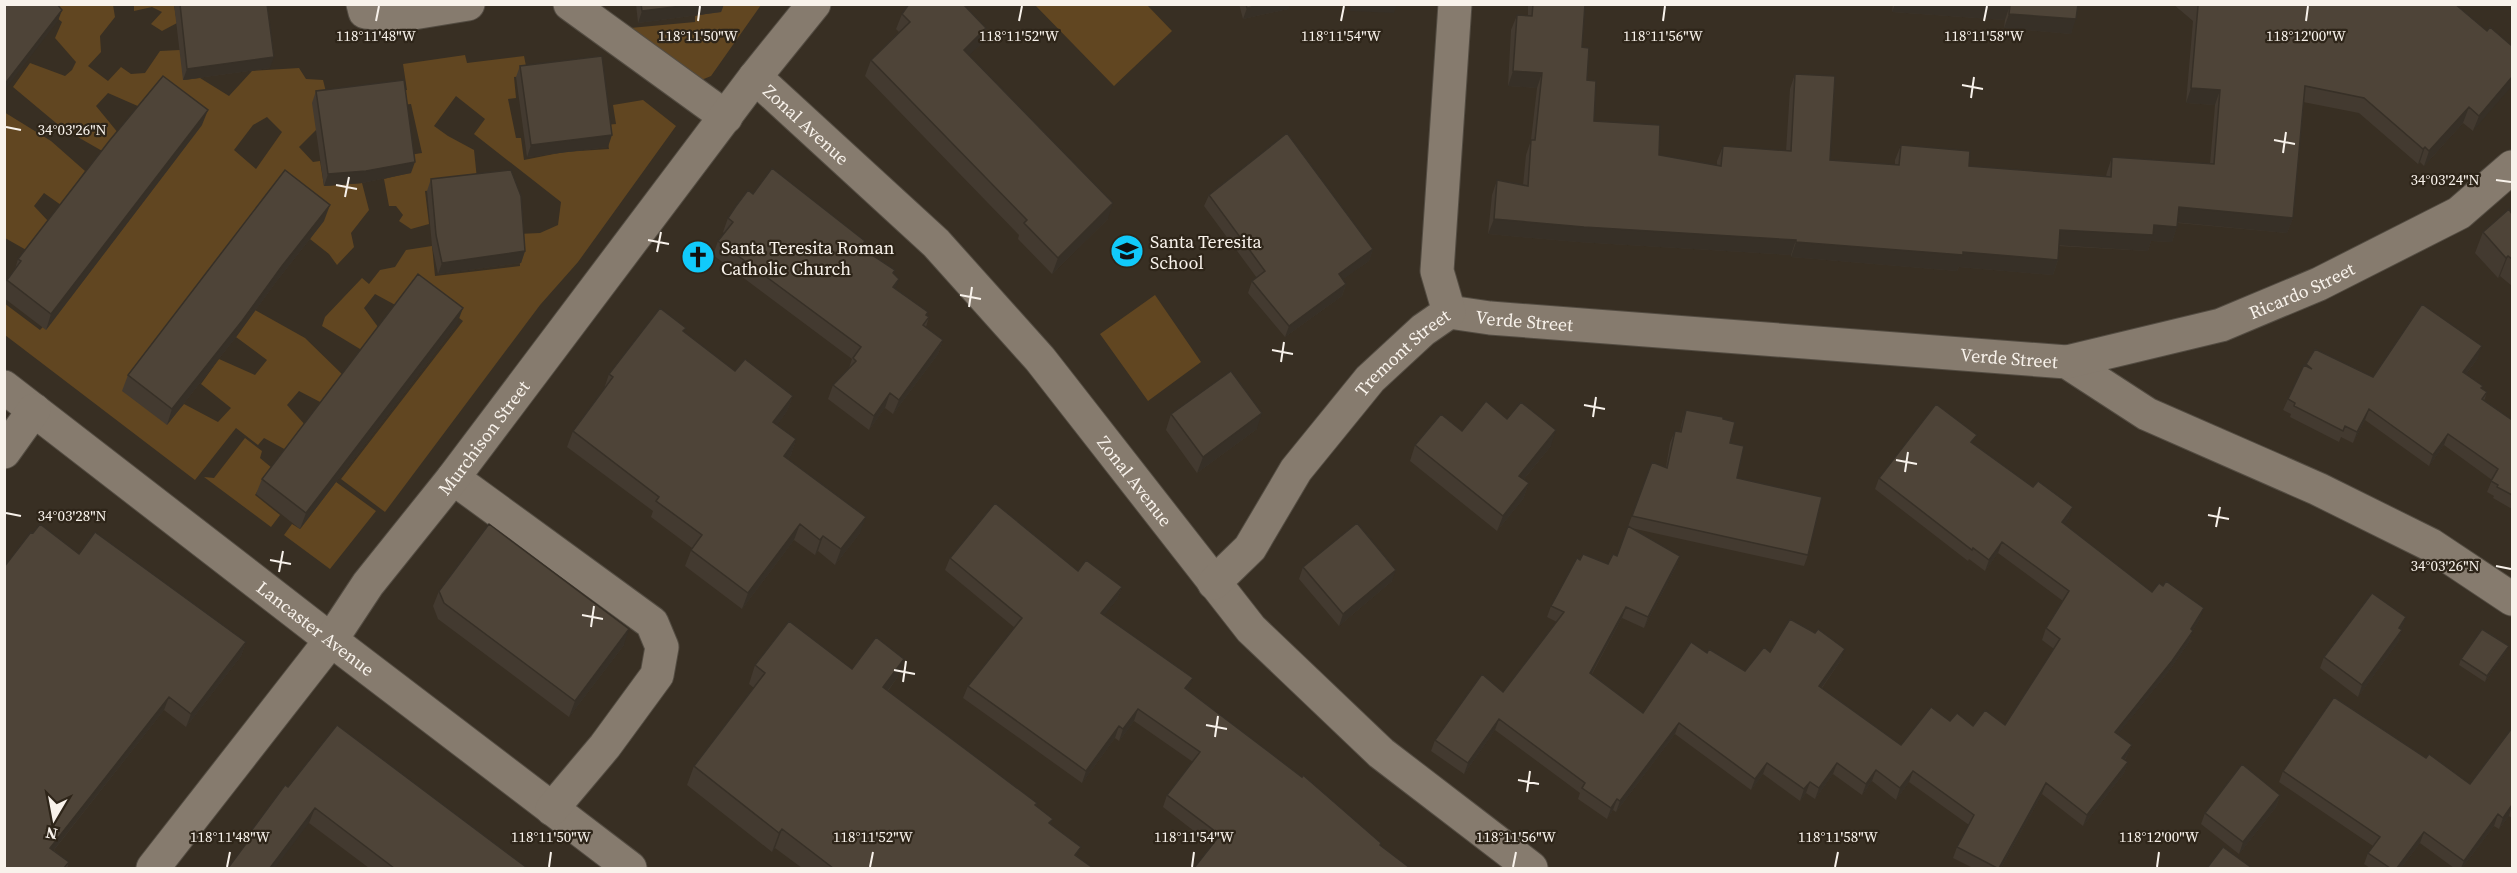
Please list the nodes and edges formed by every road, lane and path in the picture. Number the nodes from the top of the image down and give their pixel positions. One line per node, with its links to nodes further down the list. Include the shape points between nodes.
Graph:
1 (363, 4): 2 (street, via 365,12 401,15)
2 (468, 4)
3 (570, 4): 7 (street)
4 (814, 4): 6 (street, Murchison Street)
5 (1455, 4): 9 (street, Tremont Street, via 1437,271)
6 (756, 77): 7 (street, Murchison Street); 15 (street, Zonal Avenue, via 936,243 1040,359)
7 (726, 117): 14 (street, Murchison Street)
8 (2512, 167): 10 (street, Ricardo Street, via 2459,213 2319,284 2221,326)
9 (1449, 312): 10 (street, Verde Street); 15 (street, Tremont Street, via 1370,378 1296,470 1250,548)
10 (2067, 362): 16 (street, Verde Street, via 2147,414 2318,489 2431,545)
11 (4, 387): 12 (street, Lancaster Avenue)
12 (34, 410): 13 (street); 17 (street, Lancaster Avenue)
13 (4, 452)
14 (453, 478): 17 (street, Murchison Street, via 368,584); 18 (street, via 652,623 662,647 657,675)
15 (1215, 583): 21 (street, Zonal Avenue, via 1251,630 1381,753)
16 (2512, 599)
17 (331, 640): 18 (street, Lancaster Avenue); 19 (street, Murchison Street)
18 (552, 809): 20 (street, Lancaster Avenue)
19 (153, 868)
20 (630, 868)
21 (1531, 868)

